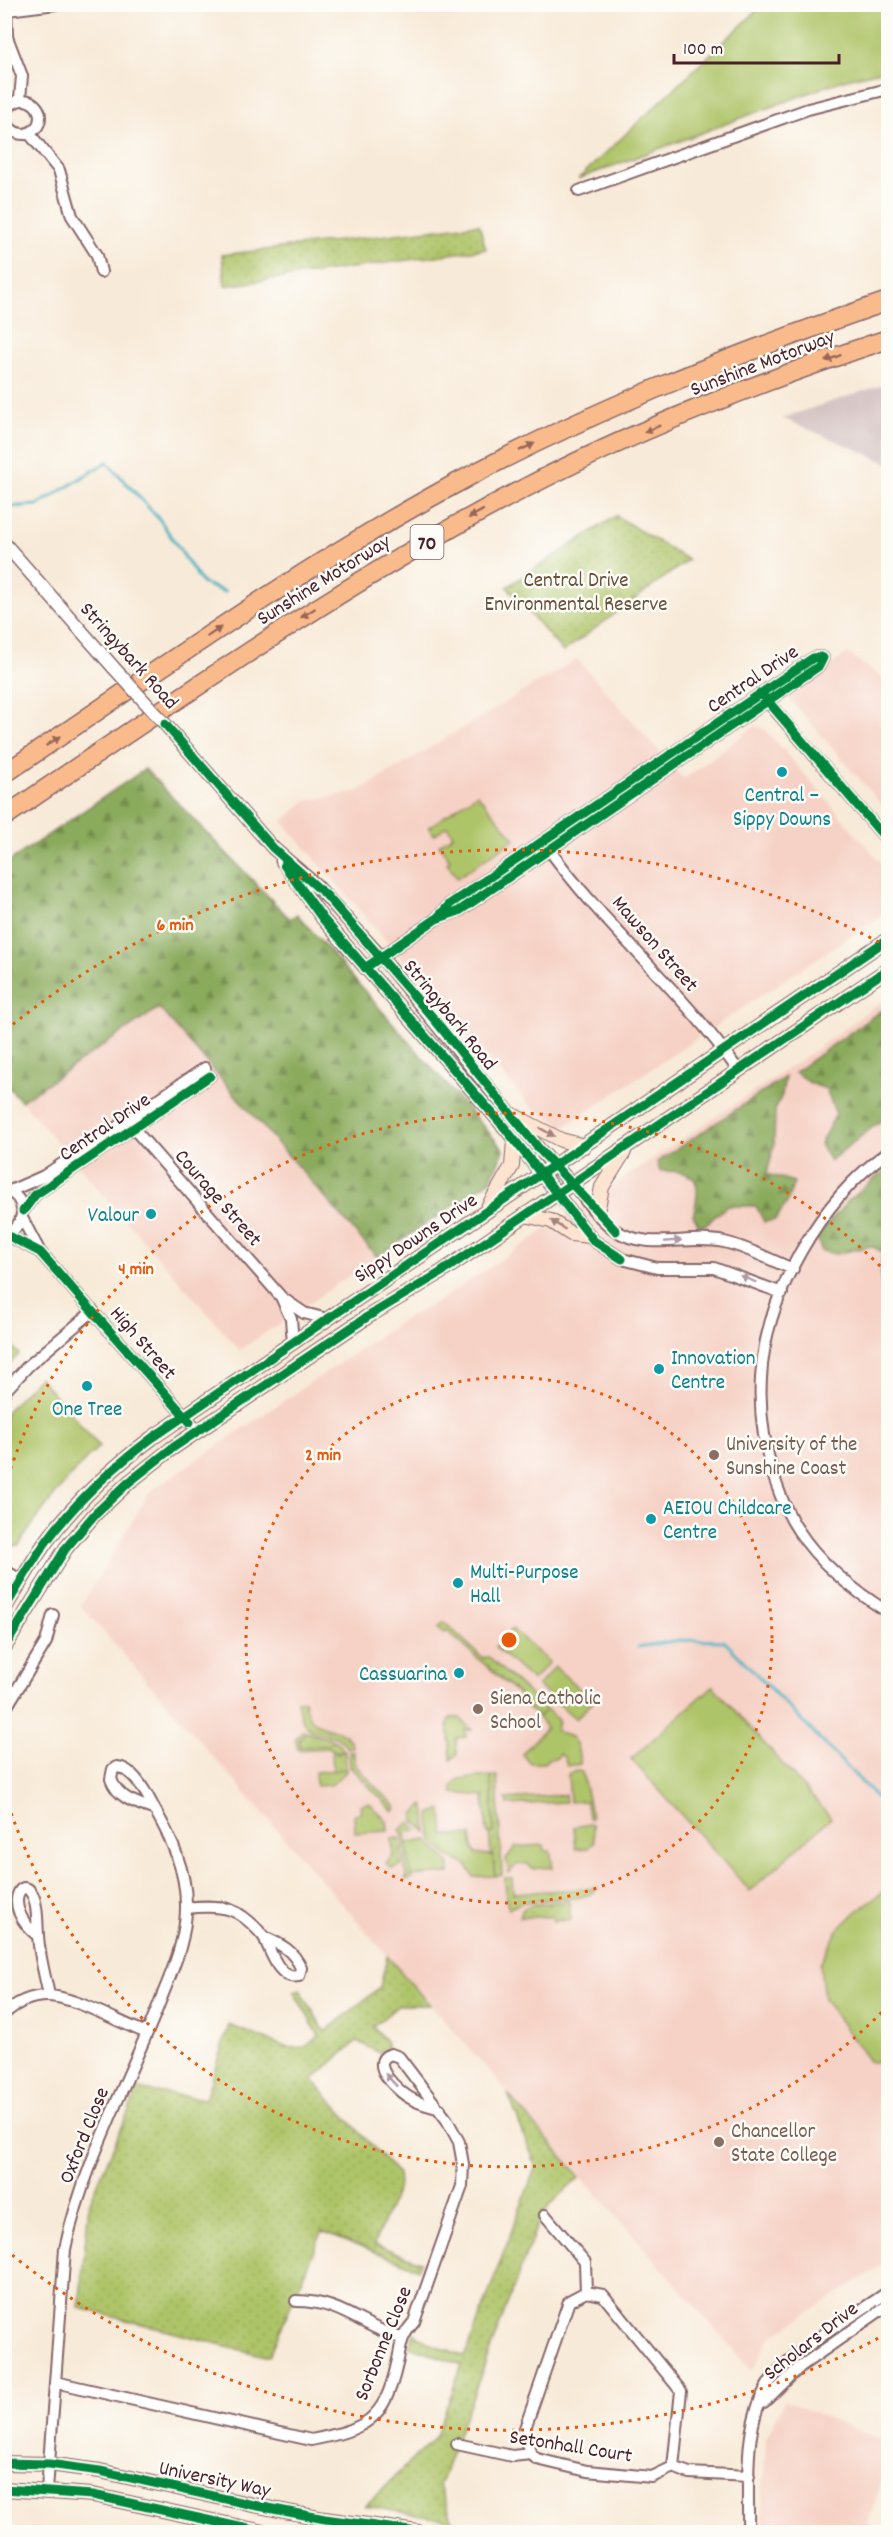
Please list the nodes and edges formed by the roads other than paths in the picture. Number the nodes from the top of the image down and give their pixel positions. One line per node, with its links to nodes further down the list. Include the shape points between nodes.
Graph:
1 (56, 4): 2 (street)
2 (6, 7): 4 (street, via 7,37 21,76)
3 (888, 89): 9 (street, via 808,109)
4 (20, 99): 5 (street, via 8,108); 7 (street, via 34,102 41,114 38,127)
5 (5, 122): 6 (street)
6 (16, 133): 7 (street); 8 (street)
7 (29, 133): 10 (street, via 59,170 72,216 98,255)
8 (4, 136)
9 (579, 191)
10 (101, 272)
11 (888, 301): 15 (highway, Sunshine Motorway / 70, one-way to 11, via 295,578 485,468 660,385)
12 (888, 339): 16 (highway, Sunshine Motorway / 70, one-way to 16, via 669,422 524,488 333,597)
13 (4, 543): 19 (street, Stringybark Road, bridge)
14 (764, 697): 14 (street, Central Drive, via 813,658 823,658 819,666); 17 (street); 18 (street, Central Drive)
15 (4, 774)
16 (4, 817)
17 (888, 841)
18 (547, 845): 21 (street, Central Drive, via 459,910 436,919); 24 (street, Mawson Street)
19 (273, 848): 21 (street, Stringybark Road, via 321,890); 22 (street, Stringybark Road)
20 (888, 939): 24 (main road, Sippy Downs Drive)
21 (381, 957): 22 (street, Central Drive); 27 (street, Stringybark Road)
22 (365, 968): 29 (street, Stringybark Road)
23 (888, 969): 25 (main road, Sippy Downs Drive)
24 (724, 1050): 25 (street, Mawson Street); 31 (main road, Sippy Downs Drive)
25 (738, 1070): 30 (main road, Sippy Downs Drive)
26 (208, 1072): 28 (street, Central Drive)
27 (511, 1114): 31 (main road, one-way to 31, via 561,1140); 33 (street, Stringybark Road)
28 (130, 1124): 36 (street, Central Drive, via 44,1176); 40 (street, Central Drive, via 35,1195); 47 (street, Courage Street)
29 (514, 1140): 34 (street, Stringybark Road); 38 (main road, via 512,1167)
30 (628, 1145): 35 (main road, Sippy Downs Drive); 39 (main road, via 602,1187)
31 (584, 1146): 33 (main road, Sippy Downs Drive)
32 (888, 1152): 45 (street, via 836,1198 812,1231)
33 (554, 1166): 34 (main road, Sippy Downs Drive); 35 (street, Stringybark Road)
34 (541, 1174): 37 (street, Stringybark Road); 38 (main road, Sippy Downs Drive)
35 (571, 1183): 37 (main road, Sippy Downs Drive); 39 (street)
36 (7, 1191): 40 (street, High Street, via 19,1199)
37 (556, 1192): 41 (main road, Sippy Downs Drive); 43 (street)
38 (485, 1211): 49 (main road, Sippy Downs Drive)
39 (597, 1213): 45 (street, one-way to 45, via 616,1231 636,1240 724,1242)
40 (23, 1214): 42 (street, Central Drive, via 16,1229); 44 (street, High Street)
41 (525, 1215): 43 (main road, one-way to 41, via 571,1234 551,1221); 53 (main road, Sippy Downs Drive)
42 (5, 1234): 44 (street, High Street)
43 (590, 1236): 46 (street, one-way to 43, via 714,1268 634,1264 611,1253)
44 (40, 1252): 48 (street, High Street)
45 (793, 1269): 46 (street)
46 (782, 1293): 57 (street, via 765,1347 761,1376 764,1436 776,1482 807,1543 839,1575)
47 (282, 1298): 49 (street, Courage Street, via 304,1313); 50 (street, Courage Street, via 291,1319)
48 (93, 1311): 51 (street, via 28,1366); 52 (street, High Street)
49 (327, 1319): 50 (main road, Sippy Downs Drive)
50 (293, 1342): 52 (main road, Sippy Downs Drive)
51 (4, 1392)
52 (185, 1416): 53 (street, High Street); 55 (main road, Sippy Downs Drive, via 97,1484 54,1531)
53 (198, 1431): 59 (main road, Sippy Downs Drive, via 145,1468 95,1514 62,1554)
54 (4, 1570): 55 (street)
55 (22, 1581): 56 (main road, Sippy Downs Drive)
56 (4, 1609)
57 (888, 1611)
58 (53, 1615): 60 (street, via 46,1642)
59 (4, 1648)
60 (4, 1711)
61 (155, 1809): 62 (street, Oxford Close, via 176,1852)
62 (186, 1908): 64 (street, via 224,1907 239,1912); 67 (street, Oxford Close, via 180,1950)
63 (38, 1936): 65 (street)
64 (264, 1937)
65 (49, 1995): 66 (street, via 34,1997); 67 (street)
66 (4, 2013)
67 (147, 2033): 75 (street, Oxford Close, via 73,2210 65,2248)
68 (440, 2109): 68 (street, Sorbonne Close, one-way to 68, via 404,2094 383,2071 383,2058 391,2054 399,2057); 74 (street, Sorbonne Close, via 462,2153 462,2186 414,2322)
69 (544, 2215): 70 (street, via 585,2262)
70 (586, 2292): 78 (street, via 569,2301 523,2434); 81 (street, via 603,2295 681,2391)
71 (888, 2292): 76 (street, Scholars Drive, via 783,2366 770,2381)
72 (296, 2301): 74 (street, via 335,2306 371,2328)
73 (888, 2305): 76 (street, Scholars Drive, via 801,2366)
74 (401, 2338): 75 (street, Sorbonne Close, via 391,2386 377,2412 348,2433 311,2440)
75 (55, 2382): 80 (street, Oxford Close)
76 (758, 2409): 82 (street, Scholars Drive)
77 (458, 2444): 78 (street, Setonhall Court, via 512,2456)
78 (531, 2454): 81 (street, Setonhall Court, via 537,2459 587,2471 652,2477)
79 (4, 2463): 80 (main road, University Way)
80 (49, 2464): 84 (street, Oxford Close); 86 (main road, University Way, via 100,2471 325,2519)
81 (673, 2467): 82 (street, via 689,2474)
82 (749, 2476): 87 (street, Scholars Drive)
83 (4, 2489): 84 (main road, University Way)
84 (47, 2490): 85 (main road, University Way, via 128,2502)
85 (262, 2532)
86 (417, 2532)
87 (748, 2532)

